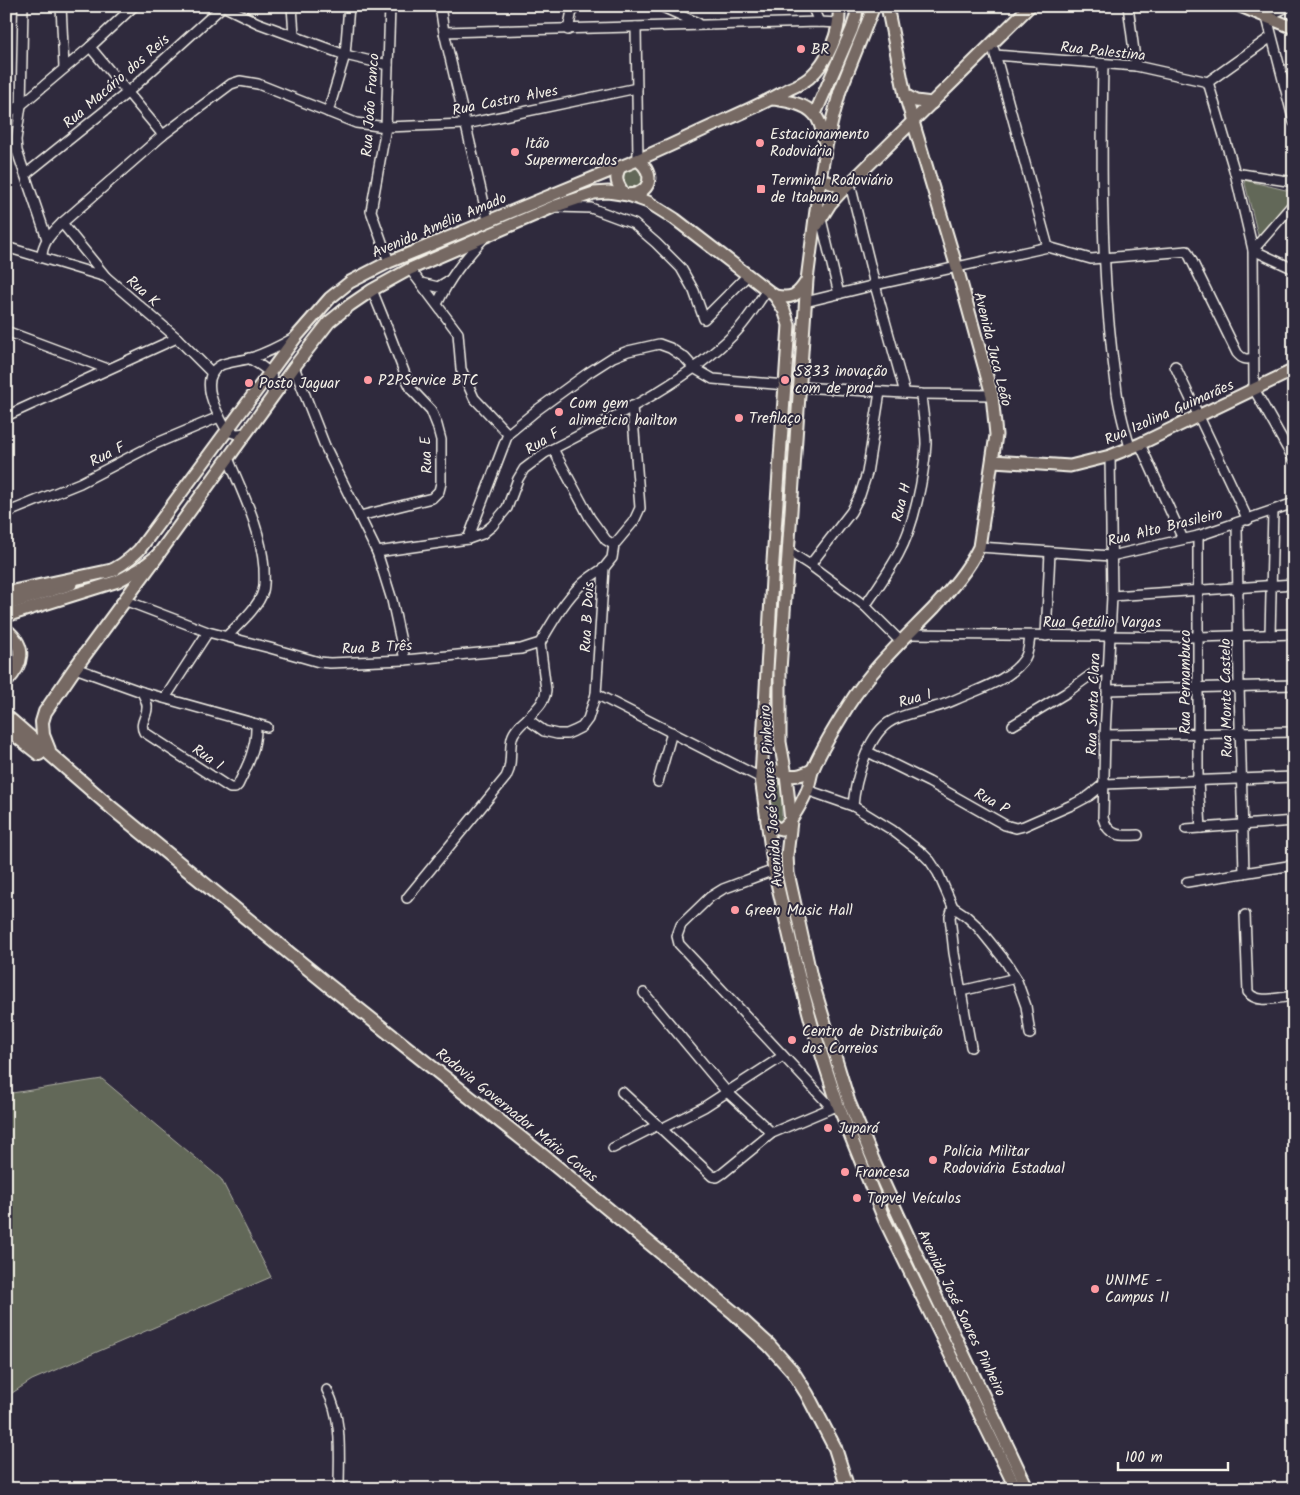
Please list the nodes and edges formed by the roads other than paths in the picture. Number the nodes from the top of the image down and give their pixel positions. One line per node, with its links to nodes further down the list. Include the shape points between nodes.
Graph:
1 (22, 6): 44 (street)
2 (61, 6): 37 (street)
3 (223, 6): 28 (street); 40 (street, Rua Macário dos Reis)
4 (292, 6): 28 (street)
5 (349, 6): 32 (street)
6 (390, 6): 35 (street, Rua João Franco)
7 (440, 6): 27 (street)
8 (573, 6): 26 (street)
9 (660, 6): 23 (street)
10 (812, 6): 21 (street)
11 (839, 6): 22 (main road, Avenida Amélia Amado)
12 (857, 6): 47 (main road, via 852,28)
13 (887, 6): 41 (main road, Avenida Juca Leão)
14 (1030, 6): 30 (main road)
15 (1128, 6): 36 (street)
16 (1240, 6): 20 (main road)
17 (1289, 6): 20 (street)
18 (132, 7): 31 (street)
19 (873, 7): 53 (main road, Avenida José Soares Pinheiro, via 840,91)
20 (1264, 11): 25 (main road); 29 (street)
21 (819, 22): 22 (street); 23 (street)
22 (839, 23): 42 (main road, Avenida Amélia Amado, via 832,45 817,70 808,79)
23 (700, 24): 24 (street)
24 (636, 28): 26 (street); 39 (street)
25 (1294, 28)
26 (568, 30): 27 (street)
27 (444, 32): 50 (street)
28 (294, 36): 32 (street)
29 (1271, 37): 38 (street); 49 (street)
30 (992, 43): 33 (street); 43 (main road)
31 (90, 46): 37 (street); 40 (street)
32 (345, 55): 35 (street); 45 (street)
33 (995, 55): 34 (street, Rua Palestina); 70 (street)
34 (1103, 64): 36 (street, Rua Palestina); 73 (street)
35 (388, 65): 51 (street, Rua João Franco)
36 (1136, 66): 38 (street, Rua Palestina)
37 (64, 67): 44 (street)
38 (1208, 82): 56 (street)
39 (637, 88): 50 (street, Rua Castro Alves); 54 (street)
40 (127, 93): 52 (street); 57 (street, Rua Macário dos Reis)
41 (905, 95): 43 (main road, via 916,101); 48 (main road, Avenida Juca Leão)
42 (773, 99): 47 (main road, via 805,107); 54 (main road, Avenida Amélia Amado)
43 (932, 103): 48 (main road)
44 (21, 105): 46 (street); 57 (street, via 16,140)
45 (328, 112): 51 (street, Rua Castro Alves, via 356,123); 52 (street, Rua Castro Alves, via 258,84 240,81 231,84)
46 (6, 114)
47 (815, 114): 53 (main road)
48 (912, 121): 60 (main road); 75 (main road, Avenida Juca Leão)
49 (1294, 122)
50 (466, 124): 51 (street, Rua Castro Alves); 64 (street)
51 (386, 127): 74 (street, Rua João Franco, via 371,211)
52 (163, 135): 65 (street, Rua Castro Alves)
53 (826, 146): 58 (main road, Avenida José Soares Pinheiro)
54 (638, 160): 55 (main road, Avenida Amélia Amado); 61 (main road, via 647,169 649,180 640,193)
55 (620, 166): 61 (main road, via 617,183); 64 (main road, Avenida Amélia Amado)
56 (1235, 173): 59 (street); 71 (street)
57 (26, 174): 68 (street)
58 (820, 179): 60 (main road, via 839,186); 66 (main road, Avenida José Soares Pinheiro)
59 (1294, 182)
60 (850, 184): 66 (main road, via 830,204); 83 (street)
61 (626, 194): 63 (main road, Avenida Amélia Amado, via 594,193); 78 (main road, Avenida Amélia Amado, via 648,202 675,219)
62 (1294, 203): 71 (street)
63 (552, 207): 67 (main road, Avenida Amélia Amado); 78 (street, via 591,208 634,224 681,268 694,290 704,319)
64 (488, 220): 74 (main road, Avenida Amélia Amado)
65 (62, 223): 68 (street, Rua Castro Alves); 79 (street, Rua K)
66 (817, 224): 80 (main road, Avenida José Soares Pinheiro); 86 (street, Avenida José Soares Pinheiro)
67 (486, 235): 77 (main road, Avenida Amélia Amado); 81 (street)
68 (47, 239): 72 (street, Rua Castro Alves)
69 (6, 247): 72 (street)
70 (1048, 247): 73 (street, via 1091,259); 75 (street)
71 (1253, 250): 76 (street); 93 (street)
72 (42, 257): 79 (street)
73 (1104, 259): 93 (street, via 1187,251 1237,353 1244,359); 116 (street, via 1116,385)
74 (390, 262): 90 (main road, Avenida Amélia Amado, via 343,287)
75 (957, 268): 83 (street); 107 (main road, Avenida Juca Leão)
76 (1294, 269)
77 (410, 270): 82 (street); 84 (main road, Avenida Amélia Amado)
78 (748, 275): 85 (main road, Avenida Amélia Amado)
79 (106, 277): 91 (street, Rua K)
80 (807, 280): 85 (main road, via 795,295 785,298); 87 (main road, Avenida José Soares Pinheiro)
81 (448, 281): 82 (street, via 438,286); 88 (street)
82 (421, 283): 88 (street)
83 (875, 285): 86 (street); 105 (street)
84 (372, 290): 95 (main road, Avenida Amélia Amado, via 330,322); 125 (street, Rua E, via 408,382 431,410 437,425 441,440 440,483 439,491 432,498)
85 (771, 293): 96 (street, Rua F, via 736,332); 101 (main road, Avenida José Soares Pinheiro, via 784,310 789,325)
86 (839, 294): 87 (street)
87 (805, 302): 102 (main road, Avenida José Soares Pinheiro)
88 (437, 304): 115 (street, via 458,333 462,369 474,398)
89 (6, 331): 97 (street)
90 (296, 337): 92 (street); 99 (main road, Avenida Amélia Amado)
91 (177, 338): 97 (street); 100 (street, Rua K)
92 (249, 358): 99 (street); 100 (street, via 219,366)
93 (1253, 358): 103 (street)
94 (1175, 366): 110 (street)
95 (294, 367): 108 (main road, Avenida Amélia Amado); 125 (street, via 325,446)
96 (694, 368): 101 (street, via 713,379); 109 (street, Rua F); 115 (street, via 685,358 662,344 628,351 594,368)
97 (108, 369): 111 (street)
98 (1294, 370): 103 (main road, Rua Izolina Guimarães)
99 (270, 372): 108 (street, via 275,381); 113 (main road, Avenida Amélia Amado)
100 (212, 373): 112 (street, via 209,385)
101 (786, 384): 192 (main road, Avenida José Soares Pinheiro)
102 (799, 387): 104 (street); 133 (main road, Avenida José Soares Pinheiro)
103 (1254, 389): 110 (main road, Rua Izolina Guimarães); 120 (street)
104 (880, 392): 105 (street); 138 (street, via 862,489 851,512)
105 (905, 393): 106 (street)
106 (921, 394): 107 (street); 149 (street, Rua H, via 926,443 918,498 899,553)
107 (992, 395): 121 (main road, Avenida Juca Leão, via 996,435)
108 (272, 397): 114 (main road, Avenida Amélia Amado)
109 (632, 406): 117 (street, Rua F); 131 (street, Rua B Dois, via 640,508)
110 (1198, 415): 116 (main road, Rua Izolina Guimarães); 126 (street)
111 (6, 416)
112 (219, 416): 113 (street); 124 (street, Rua F, via 80,483)
113 (227, 432): 114 (street); 140 (main road, Avenida Amélia Amado, via 139,550)
114 (247, 433): 119 (main road, Avenida Amélia Amado)
115 (508, 434): 129 (street)
116 (1135, 446): 118 (main road, Rua Izolina Guimarães); 130 (street)
117 (553, 449): 129 (street, Rua F, via 524,469 507,508 492,526); 131 (street, via 590,518 606,540)
118 (1110, 456): 121 (main road, Rua Izolina Guimarães, via 1070,466); 137 (street, Rua Santa Clara)
119 (228, 458): 136 (main road, Avenida Amélia Amado); 157 (street, via 258,531 264,578 259,600)
120 (1294, 460)
121 (993, 462): 132 (main road, Avenida Juca Leão)
122 (1294, 504): 123 (street, Rua Alto Brasileiro)
123 (1273, 511): 126 (street, Rua Alto Brasileiro); 142 (street)
124 (6, 512)
125 (360, 516): 134 (street)
126 (1248, 520): 127 (street, Rua Alto Brasileiro)
127 (1237, 523): 128 (street, Rua Alto Brasileiro); 143 (street, Rua Monte Castelo)
128 (1198, 536): 130 (street, Rua Alto Brasileiro); 144 (street, Rua Pernambuco)
129 (468, 539): 134 (street, Rua F)
130 (1183, 539): 137 (street, Rua Alto Brasileiro)
131 (614, 545): 139 (street, Rua B Dois, via 612,558)
132 (979, 547): 135 (street, Rua Alto Brasileiro); 153 (main road, Avenida Juca Leão, via 946,596)
133 (788, 551): 138 (street); 190 (main road, Avenida José Soares Pinheiro, via 780,679 780,742)
134 (378, 552): 164 (street)
135 (1050, 552): 137 (street, Rua Alto Brasileiro); 159 (street)
136 (158, 555): 147 (highway); 150 (main road, Avenida Amélia Amado, via 118,581)
137 (1111, 556): 146 (street, Rua Santa Clara)
138 (810, 565): 149 (street)
139 (604, 568): 163 (street, via 567,600); 173 (street, Rua B Dois)
140 (114, 570): 145 (highway); 148 (main road, Avenida Amélia Amado)
141 (1294, 584): 142 (street)
142 (1272, 586): 143 (street); 156 (street)
143 (1238, 588): 144 (street); 155 (street, Rua Monte Castelo)
144 (1198, 591): 146 (street); 161 (street, Rua Pernambuco)
145 (6, 593)
146 (1112, 596): 160 (street, Rua Santa Clara)
147 (124, 600): 152 (street, Rua B Três); 165 (highway)
148 (6, 605)
149 (864, 606): 162 (street)
150 (6, 616)
151 (6, 630): 167 (highway, via 20,648 16,672)
152 (208, 632): 157 (street, Rua B Três); 174 (street)
153 (910, 634): 158 (street, Rua Getúlio Vargas); 162 (main road, Avenida Juca Leão)
154 (1294, 634): 156 (street, Rua Getúlio Vargas)
155 (1239, 635): 156 (street, Rua Getúlio Vargas); 161 (street, Rua Getúlio Vargas); 169 (street, Rua Monte Castelo)
156 (1270, 635)
157 (227, 636): 164 (street, Rua B Três, via 319,662)
158 (1030, 636): 159 (street, Rua Getúlio Vargas); 187 (street, Rua I, via 1024,660 1007,674 994,683 938,706 895,718 879,731)
159 (1046, 636): 160 (street, Rua Getúlio Vargas)
160 (1109, 637): 161 (street, Rua Getúlio Vargas); 166 (street, Rua Santa Clara)
161 (1198, 637): 170 (street, Rua Pernambuco)
162 (901, 642): 189 (main road, Avenida Juca Leão, via 849,704)
163 (540, 643): 164 (street, Rua B Três, via 521,649); 176 (street, via 546,696)
164 (405, 660)
165 (74, 668): 172 (street); 188 (highway, via 45,712 42,722)
166 (1107, 670): 171 (street, Rua Santa Clara); 178 (street, via 1092,674)
167 (6, 682)
168 (1294, 684): 169 (street)
169 (1239, 686): 170 (street); 183 (street, Rua Monte Castelo)
170 (1198, 687): 171 (street); 184 (street, Rua Pernambuco)
171 (1107, 690): 185 (street, Rua Santa Clara)
172 (142, 692): 174 (street); 177 (street, Rua I, via 148,709 141,725 144,732 230,788 238,785 252,758)
173 (596, 694): 176 (street, Rua B Dois, via 588,719 582,727 567,734 544,731); 181 (street)
174 (165, 698): 177 (street)
175 (6, 716): 188 (highway, Rodovia Governador Mário Covas)
176 (527, 719): 210 (street, via 512,737 510,771 506,777)
177 (256, 724): 179 (street)
178 (1013, 725)
179 (267, 727)
180 (6, 728): 188 (highway, Rodovia Governador Mário Covas)
181 (672, 732): 192 (street); 195 (street)
182 (1294, 732): 183 (street)
183 (1241, 733): 184 (street); 193 (street, Rua Monte Castelo)
184 (1198, 734): 185 (street); 194 (street, Rua Pernambuco)
185 (1105, 735): 196 (street, Rua Santa Clara)
186 (6, 740): 188 (highway)
187 (868, 752): 196 (street, Rua P, via 1016,828 1074,804); 198 (street, Rua I, via 858,776)
188 (49, 757): 228 (highway, Rodovia Governador Mário Covas, via 733,1312 769,1345 808,1394 835,1448)
189 (812, 770): 190 (main road, via 803,775); 197 (main road, Avenida Juca Leão)
190 (786, 775): 192 (main road, via 772,770); 199 (main road, Avenida José Soares Pinheiro)
191 (1294, 777): 193 (street)
192 (761, 778): 200 (main road, Avenida José Soares Pinheiro)
193 (1241, 780): 194 (street); 202 (street, Rua Monte Castelo)
194 (1198, 781): 196 (street); 203 (street, Rua Pernambuco)
195 (658, 782)
196 (1104, 784): 205 (street, Rua Santa Clara, via 1105,826 1119,835)
197 (807, 790): 198 (street); 199 (main road, Avenida Juca Leão)
198 (853, 806): 211 (street, via 922,853 938,873)
199 (790, 820): 200 (main road, via 782,829); 230 (main road, Avenida José Soares Pinheiro, via 788,873 811,977 849,1102 925,1273)
200 (766, 821): 207 (main road, Avenida José Soares Pinheiro)
201 (1294, 821): 202 (street)
202 (1242, 825): 203 (street); 208 (street, Rua Monte Castelo)
203 (1201, 828): 204 (street)
204 (1186, 829)
205 (1138, 835)
206 (1294, 865): 208 (street)
207 (774, 870): 219 (street, via 710,897 681,926 677,936 680,944); 222 (main road, Avenida José Soares Pinheiro, via 800,981)
208 (1244, 873): 209 (street)
209 (1187, 882)
210 (406, 898)
211 (953, 907): 213 (street, via 977,926); 214 (street, via 950,917)
212 (1245, 915): 216 (street, via 1248,992 1260,1000)
213 (1016, 978): 214 (street); 217 (street, via 1026,1006)
214 (962, 991): 218 (street)
215 (644, 993): 220 (street)
216 (1294, 996)
217 (1030, 1034)
218 (972, 1047)
219 (783, 1056): 220 (street); 222 (street)
220 (726, 1091): 223 (street, via 704,1107); 224 (street)
221 (622, 1092): 223 (street)
222 (835, 1106): 224 (street); 229 (main road, Avenida José Soares Pinheiro, via 884,1219)
223 (659, 1127): 224 (street, via 712,1176 717,1177); 225 (street)
224 (772, 1133)
225 (613, 1148)
226 (327, 1390): 227 (street, via 335,1409 340,1436)
227 (339, 1489)
228 (848, 1489)
229 (1016, 1489)
230 (1028, 1489)

